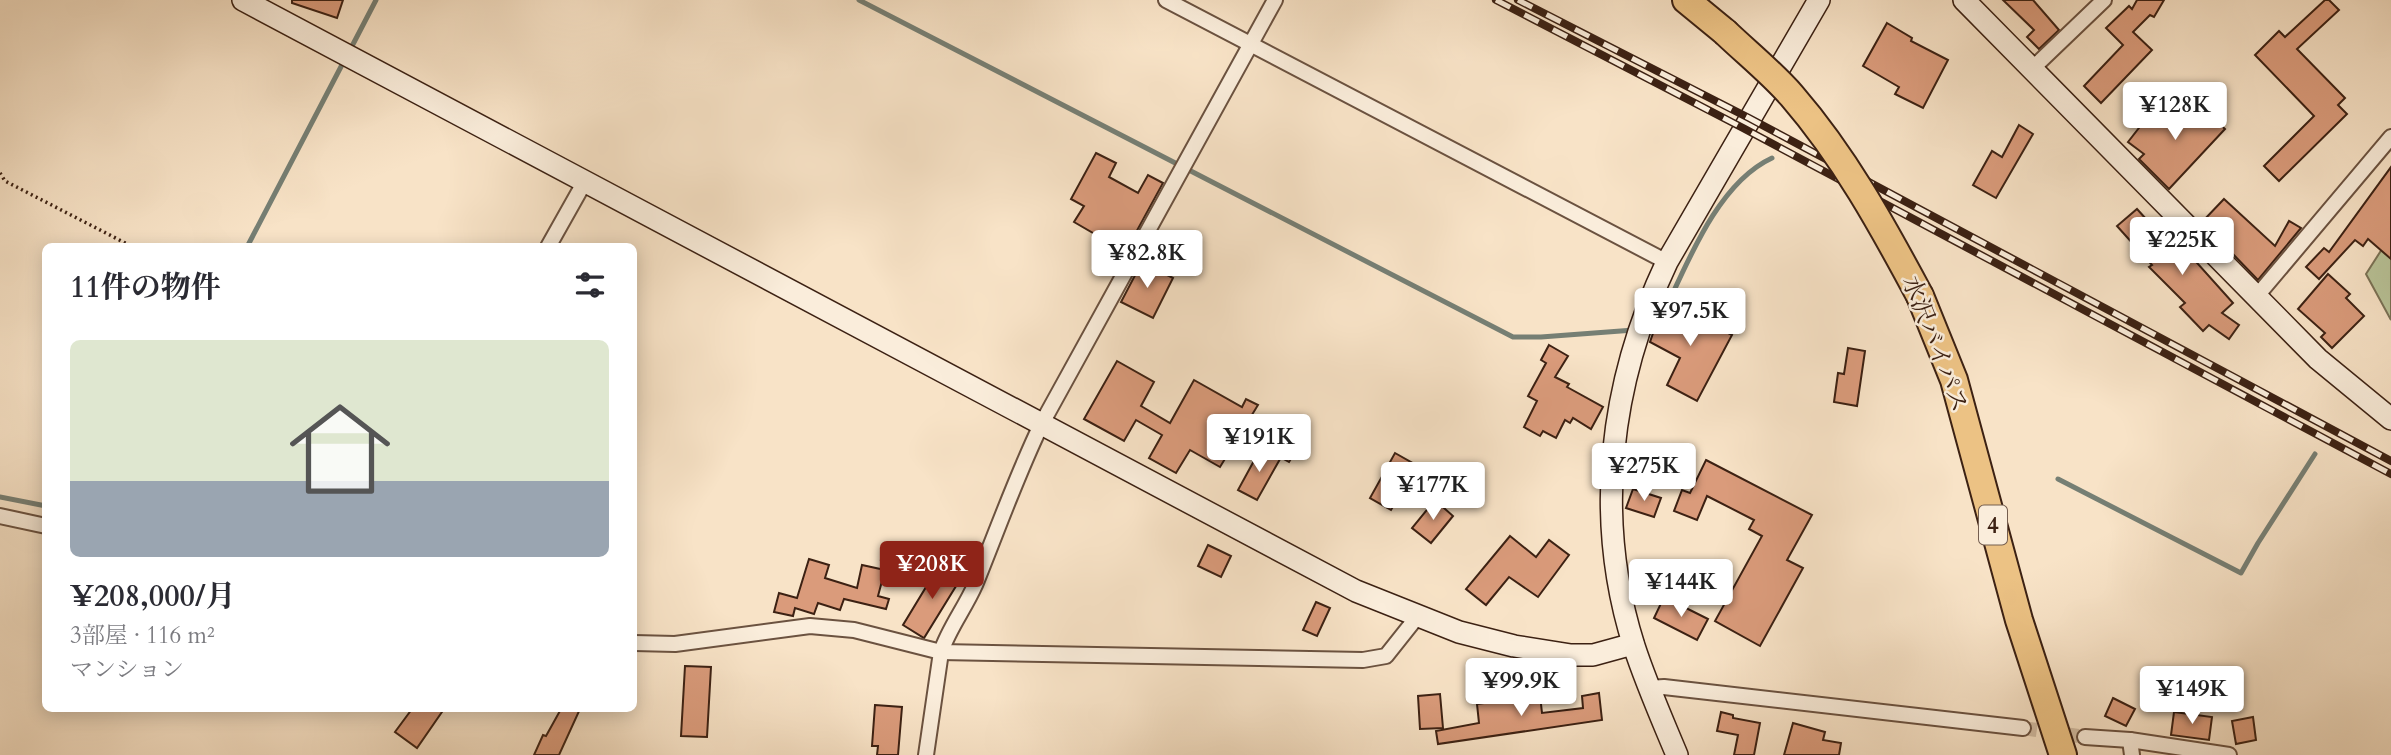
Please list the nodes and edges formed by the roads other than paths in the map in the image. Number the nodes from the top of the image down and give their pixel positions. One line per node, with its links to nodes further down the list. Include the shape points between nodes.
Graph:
1 (243, 0): 11 (street)
2 (1166, 0): 8 (street)
3 (1275, 0): 8 (street)
4 (1686, 0): 29 (highway, 水沢バイパス / 4, bridge, via 1790,94 1837,153 1920,296 1954,380 2019,620)
5 (1819, 0): 13 (street)
6 (1964, 0): 9 (street)
7 (2104, 0): 9 (street)
8 (1251, 44): 13 (street); 16 (street)
9 (2032, 69): 14 (street)
10 (2391, 137): 14 (street)
11 (584, 183): 12 (street); 16 (street)
12 (550, 243)
13 (1667, 262): 21 (street, via 1636,335 1623,385 1612,466 1615,563)
14 (2256, 297): 15 (street, via 2318,359)
15 (2391, 419)
16 (1041, 425): 19 (street, via 1356,591); 22 (street, via 974,587)
17 (0, 516): 18 (street)
18 (42, 525)
19 (1417, 617): 21 (street, via 1514,646 1571,655 1593,655); 22 (street, via 1386,656 1363,660)
20 (637, 642): 22 (street, via 675,644 810,626 854,630)
21 (1633, 644): 23 (street)
22 (941, 652): 27 (street)
23 (1648, 688): 24 (street); 28 (street)
24 (2023, 728)
25 (2085, 737): 26 (street)
26 (2131, 748): 30 (street)
27 (926, 755)
28 (1677, 755)
29 (2063, 755)
30 (2229, 755)

